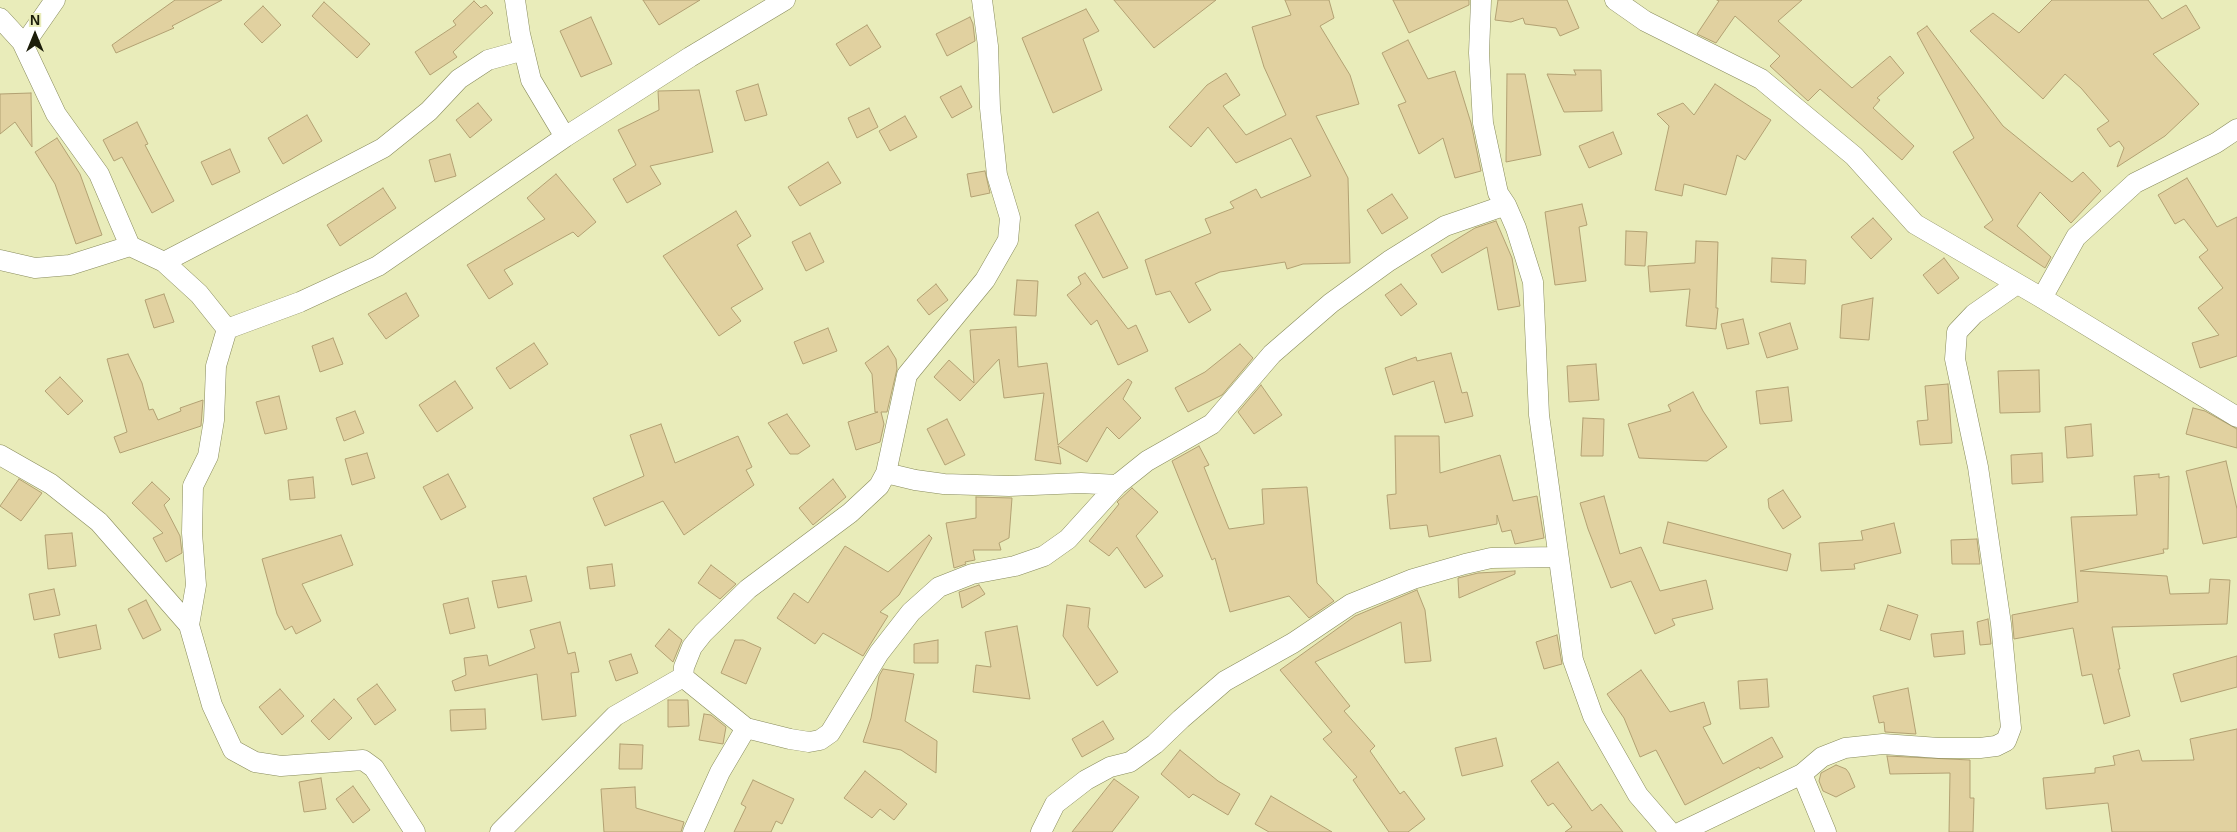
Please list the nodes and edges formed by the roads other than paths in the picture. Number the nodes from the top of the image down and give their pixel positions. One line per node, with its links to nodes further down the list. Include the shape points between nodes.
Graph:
1 (55, 0): 8 (street, via 30,36)
2 (515, 0): 9 (street)
3 (785, 0): 11 (street)
4 (982, 0): 21 (street, via 997,175 1010,218 1008,240 985,280 907,375)
5 (1481, 0): 12 (street, via 1482,124 1498,194)
6 (1615, 0): 16 (street, via 1645,20 1760,79 1854,156 1916,224)
7 (0, 18): 8 (street)
8 (22, 42): 13 (street, via 56,114 99,174)
9 (524, 50): 11 (street, via 531,80); 15 (street, via 488,60 459,79 429,111 383,148)
10 (2237, 129): 17 (street, via 2216,143 2135,183 2076,237)
11 (565, 137): 18 (street, via 378,266 300,302)
12 (1506, 204): 22 (street, via 1445,226 1330,303 1272,354 1212,424 1147,461); 23 (street, via 1533,282 1540,415)
13 (130, 246): 14 (street, via 70,265 35,268); 15 (street)
14 (0, 260)
15 (164, 262): 18 (street, via 199,294)
16 (2017, 284): 17 (street); 27 (street, via 1974,314 1957,332 1955,359 1978,467 2001,624 2010,709 2006,741 1980,748 1883,744 1845,748 1822,756)
17 (2042, 298): 19 (street)
18 (227, 329): 24 (street, via 216,366 214,420 208,456 193,486 196,584)
19 (2237, 417)
20 (0, 455): 24 (street, via 51,484 100,522)
21 (886, 473): 22 (street, via 944,484 1081,483); 25 (street, via 879,486 850,513 748,589 703,633 692,647)
22 (1117, 486): 26 (street, via 1068,539 1044,556 1015,566 972,574 939,588 911,612 879,653 830,733 820,740 790,740)
23 (1558, 557): 31 (street, via 1491,558 1464,564 1413,579 1351,604 1293,643 1225,681 1156,744 1130,762 1110,767 1086,780 1055,804); 32 (street, via 1572,660 1593,716 1638,795)
24 (189, 626): 28 (street, via 212,705 233,750 255,762 281,766 363,760 374,768)
25 (683, 677): 26 (street); 29 (street, via 615,716)
26 (746, 728): 30 (street, via 720,772)
27 (1802, 774): 33 (street); 34 (street)
28 (415, 832)
29 (500, 832)
30 (693, 832)
31 (1041, 832)
32 (1670, 832)
33 (1681, 832)
34 (1826, 832)

